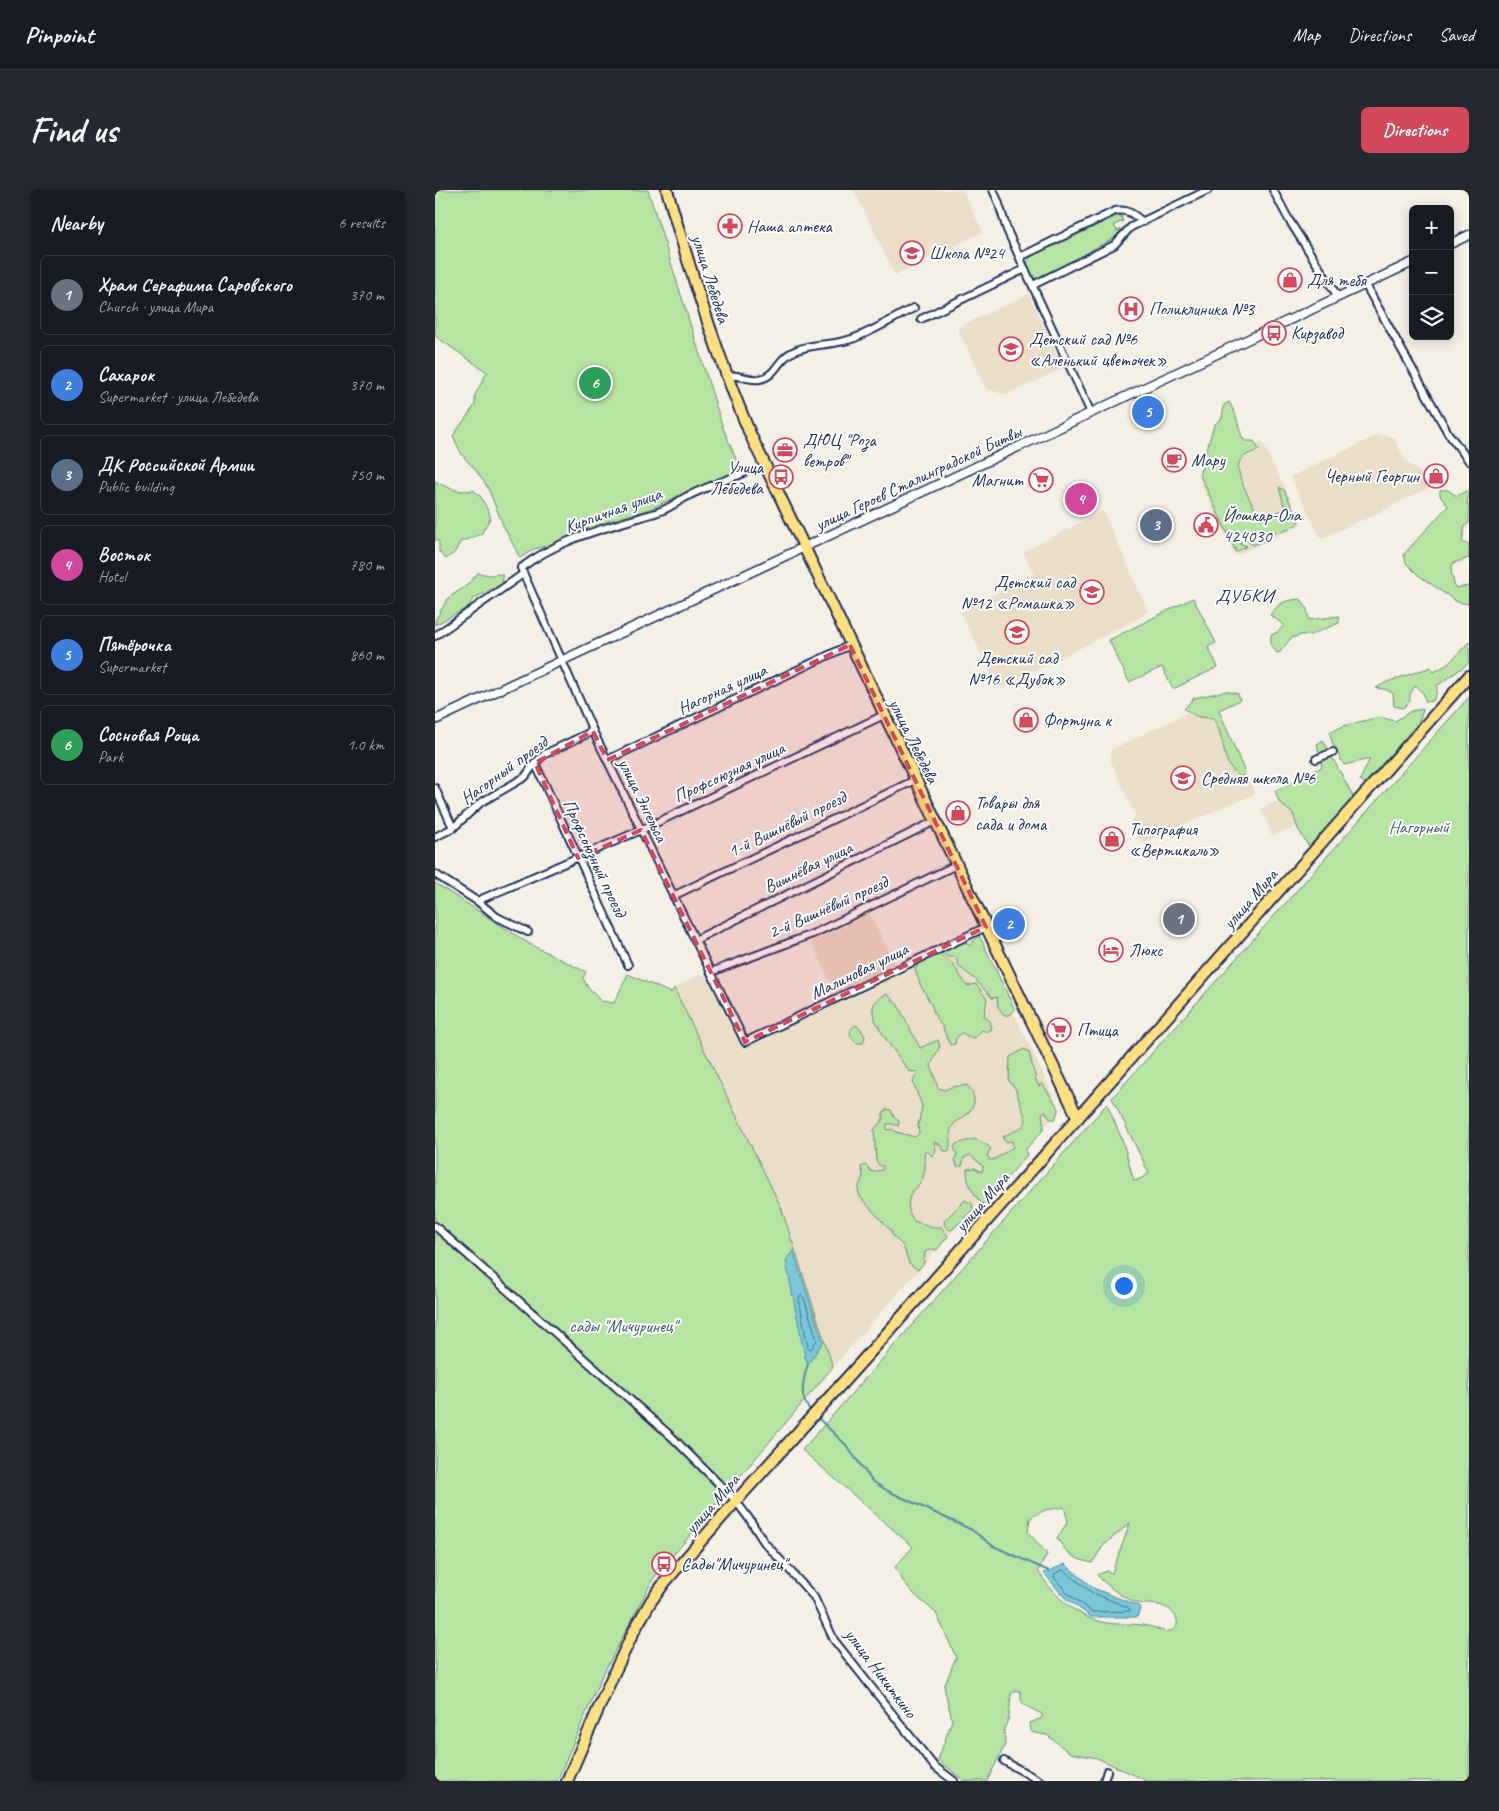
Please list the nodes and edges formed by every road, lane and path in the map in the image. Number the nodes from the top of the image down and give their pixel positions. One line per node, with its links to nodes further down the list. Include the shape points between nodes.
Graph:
1 (667, 190): 16 (main road, улица Лебедева)
2 (993, 190): 8 (street)
3 (1208, 190): 5 (street)
4 (1273, 190): 13 (street)
5 (1143, 222): 8 (street, via 1125,210 1115,211); 12 (street, via 1131,227 1114,245)
6 (1469, 235): 7 (street)
7 (1454, 242)
8 (1020, 257): 10 (street)
9 (1409, 264): 11 (street, улица Героев Сталинградской Битвы)
10 (1025, 269): 12 (street); 15 (street)
11 (1365, 284): 13 (street, улица Героев Сталинградской Битвы); 18 (street, via 1448,433)
12 (1033, 285): 17 (street)
13 (1338, 297): 17 (street, улица Героев Сталинградской Битвы)
14 (914, 308): 16 (street, via 851,340 807,346 787,355 770,376 759,380)
15 (921, 319)
16 (726, 376): 20 (main road, улица Лебедева)
17 (1091, 413): 20 (street, улица Героев Сталинградской Битвы)
18 (1469, 461)
19 (745, 473): 21 (street, Кирпичная улица, via 658,512 548,549 537,555)
20 (803, 548): 23 (main road, улица Лебедева); 24 (street, улица Героев Сталинградской Битвы)
21 (522, 571): 22 (street, Кирпичная улица); 24 (street, улица Энгельса)
22 (435, 636)
23 (850, 645): 26 (main road, улица Лебедева); 31 (street, Нагорная улица)
24 (562, 661): 27 (street, улица Героев Сталинградской Битвы); 28 (street, улица Энгельса)
25 (1469, 676): 50 (main road, улица Мира)
26 (884, 715): 33 (main road, улица Лебедева); 37 (street, Профсоюзная улица)
27 (435, 720)
28 (593, 731): 31 (street, улица Энгельса); 32 (street, Нагорный проезд, via 545,754)
29 (1333, 752): 30 (street)
30 (1316, 759)
31 (607, 760): 37 (street, улица Энгельса)
32 (535, 763): 36 (street, Нагорный проезд, via 525,777 480,803); 39 (street, Профсоюзный проезд)
33 (915, 780): 35 (main road, улица Лебедева); 42 (street, 1-й Вишнёвый проезд)
34 (435, 788): 36 (street)
35 (935, 821): 40 (main road, улица Лебедева); 46 (street, Вишнёвая улица)
36 (453, 828): 38 (street, Нагорный проезд)
37 (641, 830): 39 (street, Профсоюзная улица); 42 (street, улица Энгельса)
38 (435, 836)
39 (578, 858): 43 (street, Профсоюзная улица); 47 (street, Профсоюзный проезд)
40 (956, 865): 44 (main road, улица Лебедева); 48 (street, 2-й Вишнёвый проезд, via 815,933)
41 (435, 874): 43 (street)
42 (673, 896): 46 (street, улица Энгельса)
43 (477, 901): 45 (street, via 497,917)
44 (986, 928): 49 (street, Малиновая улица); 50 (main road, улица Лебедева)
45 (528, 932)
46 (695, 940): 48 (street, улица Энгельса)
47 (628, 965)
48 (711, 972): 49 (street, улица Энгельса)
49 (745, 1042)
50 (1078, 1118): 52 (main road, улица Мира)
51 (435, 1226): 52 (street, улица Никиткино, via 672,1437)
52 (736, 1501): 55 (main road, улица Мира, via 651,1601 614,1673); 56 (street, улица Никиткино, via 764,1542 814,1597 834,1640 934,1766)
53 (1004, 1761): 57 (street)
54 (1107, 1771): 58 (street)
55 (567, 1781)
56 (954, 1781)
57 (1040, 1781)
58 (1104, 1781)

